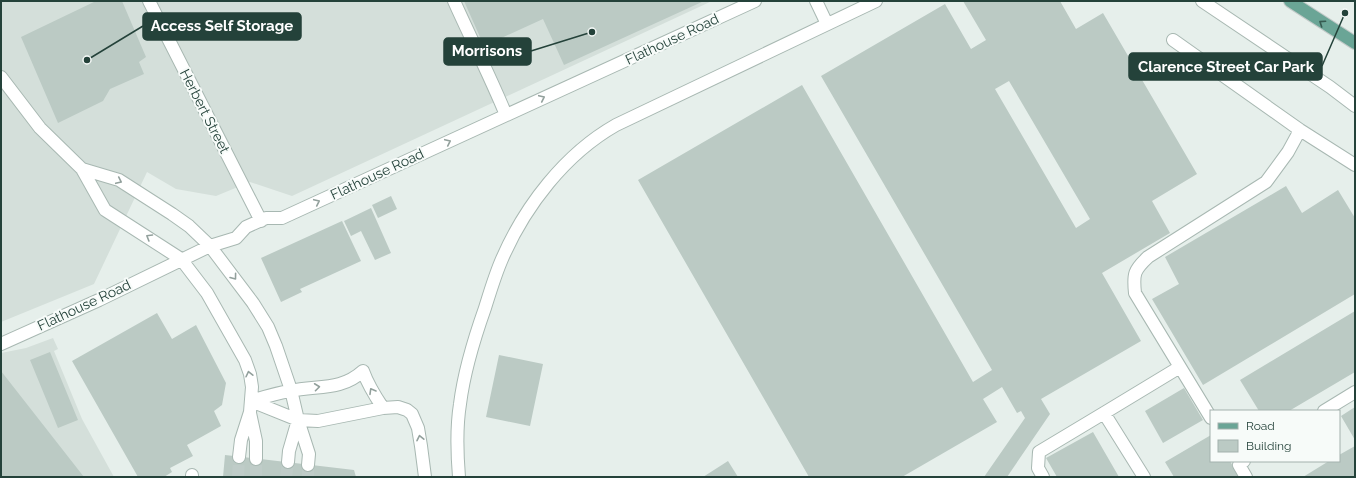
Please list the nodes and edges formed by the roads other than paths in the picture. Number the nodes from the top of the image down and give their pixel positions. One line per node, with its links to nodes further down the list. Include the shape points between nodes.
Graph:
1 (149, 1): 18 (street, Herbert Street)
2 (454, 1): 14 (street)
3 (755, 1): 8 (street, Flathouse Road)
4 (816, 1): 9 (street)
5 (876, 1): 9 (street)
6 (1202, 1): 13 (street)
7 (1290, 1): 11 (main road, one-way to 7)
8 (742, 4): 14 (street, Flathouse Road, one-way to 8)
9 (827, 24): 37 (street, via 609,129 562,168 538,197 502,258 477,331 461,392 457,442)
10 (1173, 40): 15 (street)
11 (1355, 43)
12 (1, 77): 17 (street, via 40,128)
13 (1355, 106)
14 (506, 114): 18 (street, Flathouse Road, one-way to 14, via 266,218 282,218)
15 (1300, 130): 16 (street); 22 (street, via 1266,182 1148,257 1138,266 1133,280 1135,293)
16 (1355, 165)
17 (82, 169): 19 (street, one-way to 19, via 119,180 189,226); 20 (street, one-way to 17, via 105,210)
18 (261, 221): 19 (street, Flathouse Road, via 246,227 236,238)
19 (210, 246): 20 (street, Flathouse Road); 23 (street, one-way to 23, via 265,321)
20 (181, 258): 21 (street, Flathouse Road, via 99,300); 25 (street, one-way to 20, via 250,374 245,360 207,293)
21 (1, 344)
22 (1180, 367): 28 (street); 29 (street)
23 (291, 390): 25 (street); 26 (street, via 343,384 363,371 367,383); 30 (street)
24 (1355, 392): 27 (street)
25 (251, 407): 30 (street); 31 (street, via 241,440); 32 (street)
26 (383, 408): 30 (street, via 318,421); 36 (street, one-way to 26, via 422,446 412,414 398,407)
27 (1326, 410)
28 (1104, 413): 38 (street, via 1039,452 1038,468); 39 (street)
29 (1210, 416)
30 (298, 420): 33 (street); 35 (street, via 308,454)
31 (239, 457)
32 (256, 459)
33 (288, 462)
34 (1240, 462): 40 (street)
35 (308, 465)
36 (425, 477)
37 (459, 477)
38 (1043, 477)
39 (1144, 477)
40 (1246, 477)

